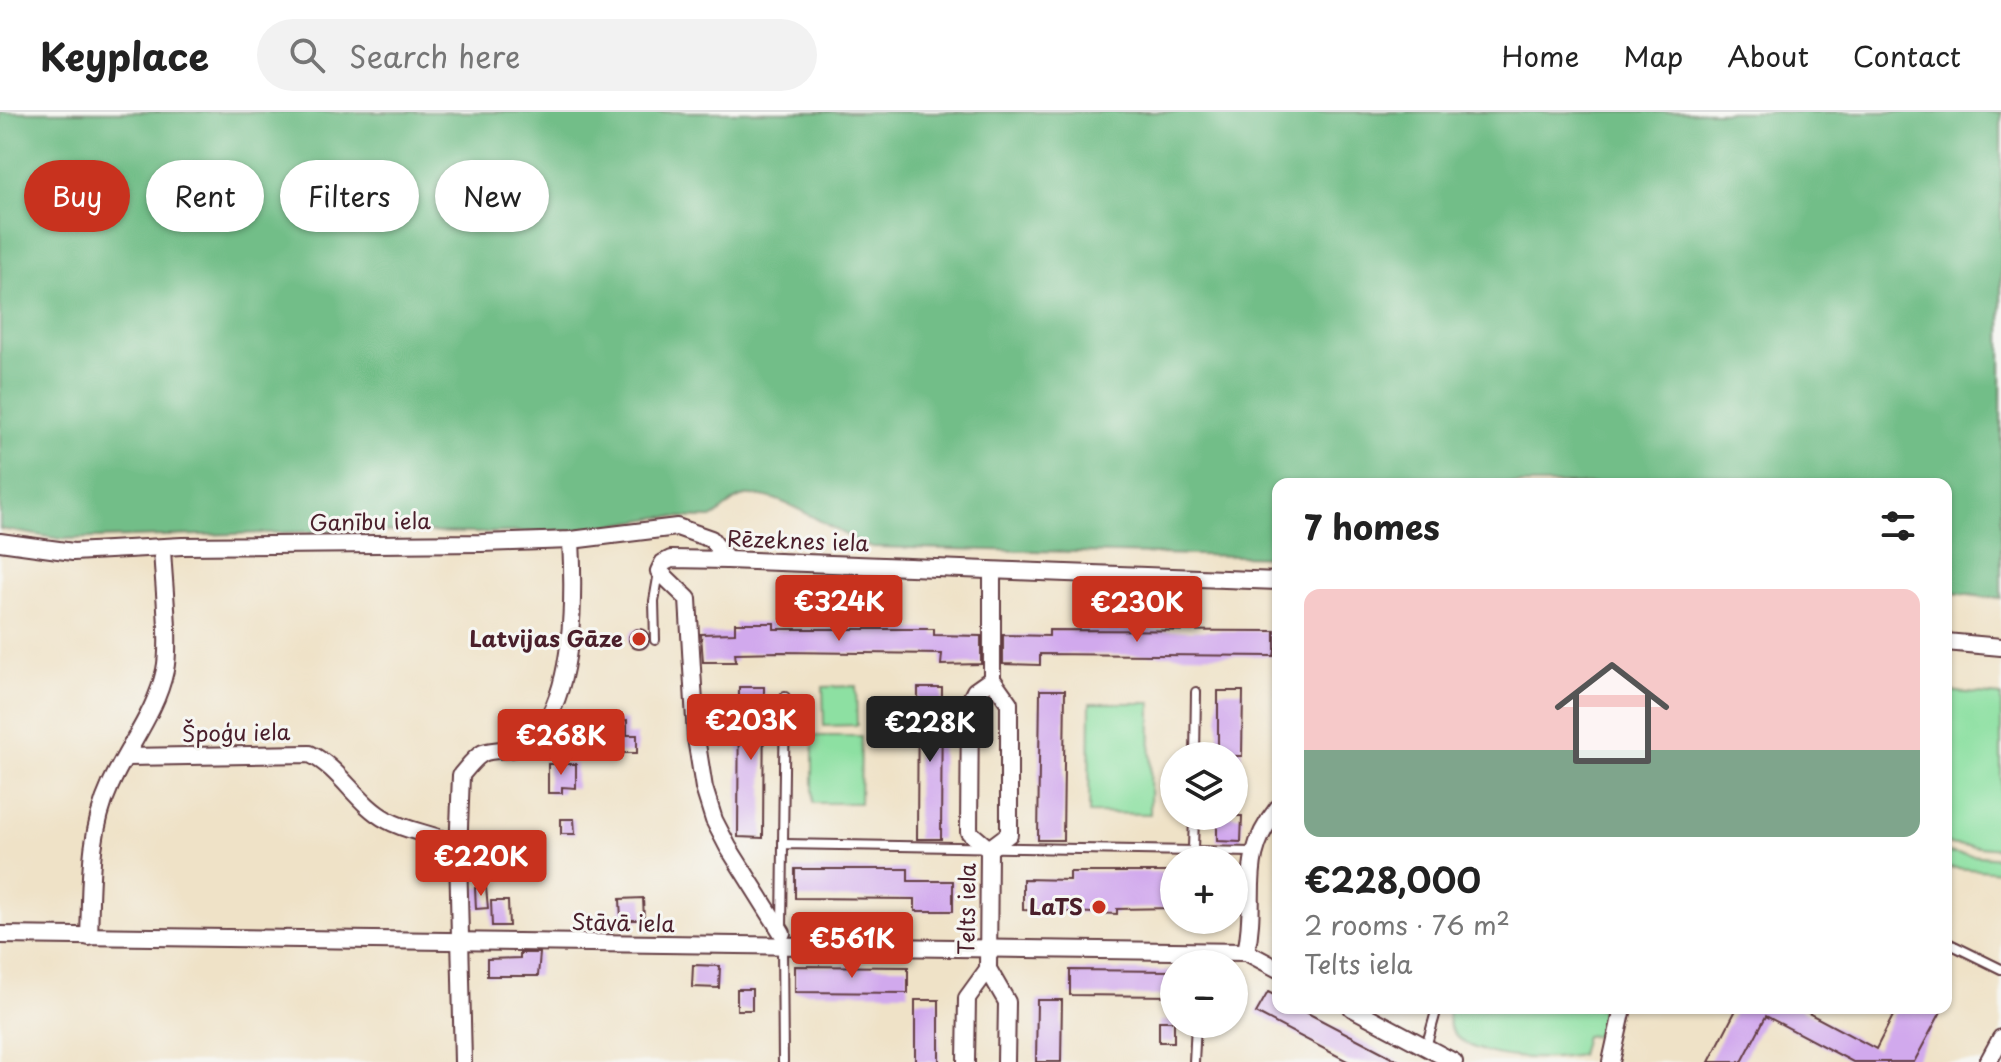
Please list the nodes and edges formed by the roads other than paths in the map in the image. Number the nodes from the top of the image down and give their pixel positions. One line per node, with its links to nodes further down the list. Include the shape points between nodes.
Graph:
1 (571, 540): 3 (street, Ganību iela); 4 (street, Ganību iela, via 677,527 711,539); 18 (street, via 574,607 560,685 545,727 522,746 482,754 461,775)
2 (0, 542): 3 (street, Ganību iela, via 73,552)
3 (162, 548): 15 (street, via 166,668)
4 (727, 560): 5 (street, Rēzeknes iela, via 671,559); 6 (street, Rēzeknes iela)
5 (659, 571): 8 (lane); 25 (street, via 688,599 696,738 714,820)
6 (992, 571): 7 (street, Rēzeknes iela); 11 (street, Telts iela)
7 (1272, 581)
8 (655, 640)
9 (1952, 643): 10 (street)
10 (2001, 647)
11 (992, 679): 19 (street, Telts iela, via 1009,703 1009,834); 19 (street, Telts iela, via 970,701 969,832)
12 (1196, 692): 14 (lane)
13 (785, 697): 17 (lane)
14 (1195, 742)
15 (127, 757): 18 (street, Špoģu iela, via 310,754 326,762 387,821); 24 (street, via 110,785 93,850)
16 (1272, 816): 22 (street)
17 (783, 844): 19 (lane); 25 (lane)
18 (459, 847): 26 (street)
19 (989, 849): 20 (lane); 28 (street, Telts iela)
20 (1160, 849)
21 (1248, 852): 22 (lane)
22 (1253, 852): 29 (street)
23 (0, 935): 24 (street, Stāvā iela)
24 (89, 937): 26 (street, Stāvā iela)
25 (782, 940): 26 (street, Stāvā iela); 28 (street, Stāvā iela); 42 (lane)
26 (460, 943): 41 (street)
27 (1952, 945): 34 (lane)
28 (988, 950): 31 (street, Stāvā iela); 33 (street, Telts iela)
29 (1246, 950)
30 (1248, 953): 32 (street)
31 (1160, 957)
32 (1272, 966)
33 (988, 969): 43 (street, Telts iela, via 967,998); 44 (street, Telts iela, via 1007,1002)
34 (2001, 969)
35 (1363, 1014): 40 (street)
36 (1435, 1014): 40 (lane)
37 (1622, 1014): 47 (street)
38 (1195, 1038): 45 (lane)
39 (2001, 1038): 48 (street)
40 (1426, 1047): 46 (street)
41 (463, 1062)
42 (783, 1062)
43 (966, 1062)
44 (1006, 1062)
45 (1194, 1062)
46 (1454, 1062)
47 (1611, 1062)
48 (1988, 1062)

